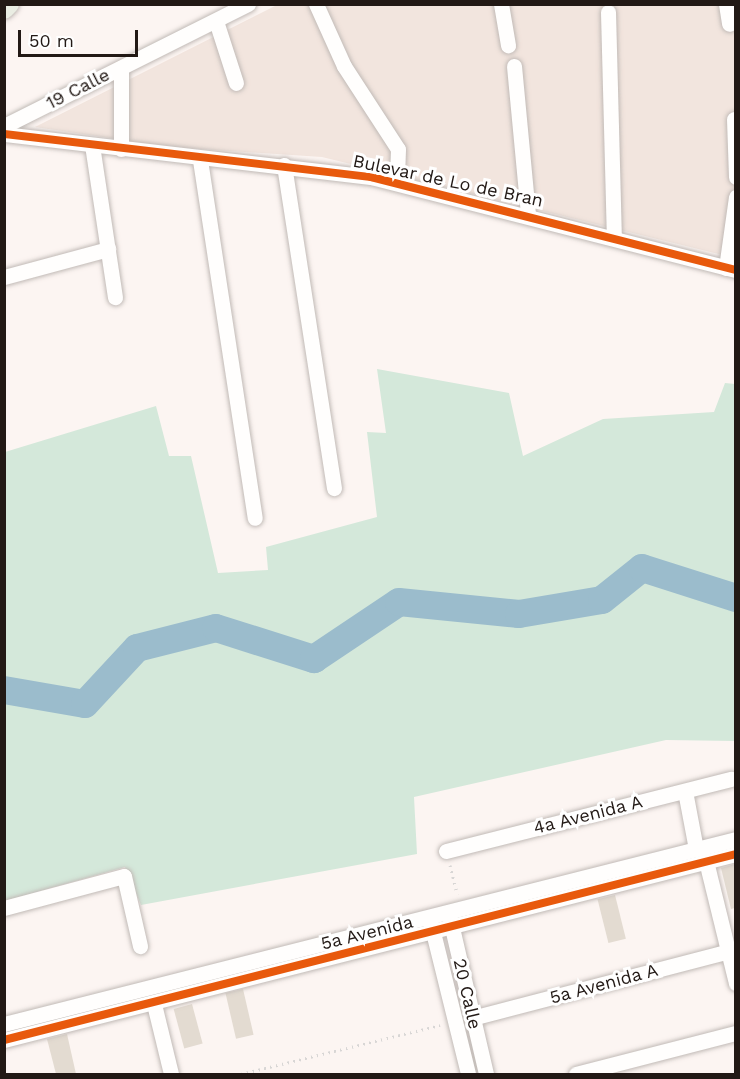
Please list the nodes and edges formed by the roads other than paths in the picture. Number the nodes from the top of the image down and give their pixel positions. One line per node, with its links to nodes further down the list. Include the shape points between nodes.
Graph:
1 (9, 4): 6 (main road)
2 (248, 4): 8 (street, 19 Calle)
3 (316, 4): 22 (street, via 344,66 398,149)
4 (501, 4): 10 (street)
5 (726, 4): 9 (street)
6 (4, 9)
7 (608, 12): 25 (street)
8 (216, 21): 12 (street, 19 Calle); 13 (street)
9 (729, 24)
10 (508, 45)
11 (514, 66): 24 (street)
12 (122, 68): 15 (street, 19 Calle); 18 (street)
13 (236, 83)
14 (734, 119): 21 (street)
15 (4, 126)
16 (4, 134): 17 (street, Bulevar de Lo de Bran)
17 (92, 145): 18 (street, Bulevar de Lo de Bran); 26 (street)
18 (121, 149): 19 (street, Bulevar de Lo de Bran)
19 (200, 160): 20 (street, Bulevar de Lo de Bran); 31 (street)
20 (284, 165): 22 (street, Bulevar de Lo de Bran); 30 (street)
21 (735, 177)
22 (397, 183): 24 (street, Bulevar de Lo de Bran)
23 (735, 197): 27 (street)
24 (528, 213): 25 (street, Bulevar de Lo de Bran)
25 (614, 236): 27 (street, Bulevar de Lo de Bran)
26 (108, 249): 28 (street); 29 (street)
27 (731, 269)
28 (4, 277)
29 (115, 297)
30 (334, 488)
31 (255, 518)
32 (731, 779): 33 (street, 4a Avenida A)
33 (685, 791): 35 (street); 36 (street, 4a Avenida A)
34 (735, 845): 35 (street, 5a Avenida); 37 (street, 5a Avenida)
35 (696, 849): 39 (street, 5a Avenida)
36 (446, 851)
37 (706, 861): 39 (street, 5a Avenida); 42 (street)
38 (4, 908): 41 (street, via 124,876)
39 (454, 917): 40 (street, 5a Avenida); 45 (street, 20 Calle)
40 (432, 925): 44 (street, 5a Avenida); 46 (street, 5a Avenida); 50 (street, 20 Calle)
41 (140, 946)
42 (732, 950): 43 (street); 45 (street, 5a Avenida A)
43 (735, 983)
44 (154, 1004): 48 (street, 5a Avenida); 49 (street)
45 (472, 1018): 51 (street, 20 Calle)
46 (4, 1024)
47 (735, 1033): 52 (street)
48 (4, 1040)
49 (171, 1074)
50 (468, 1074)
51 (486, 1074)
52 (576, 1074)

